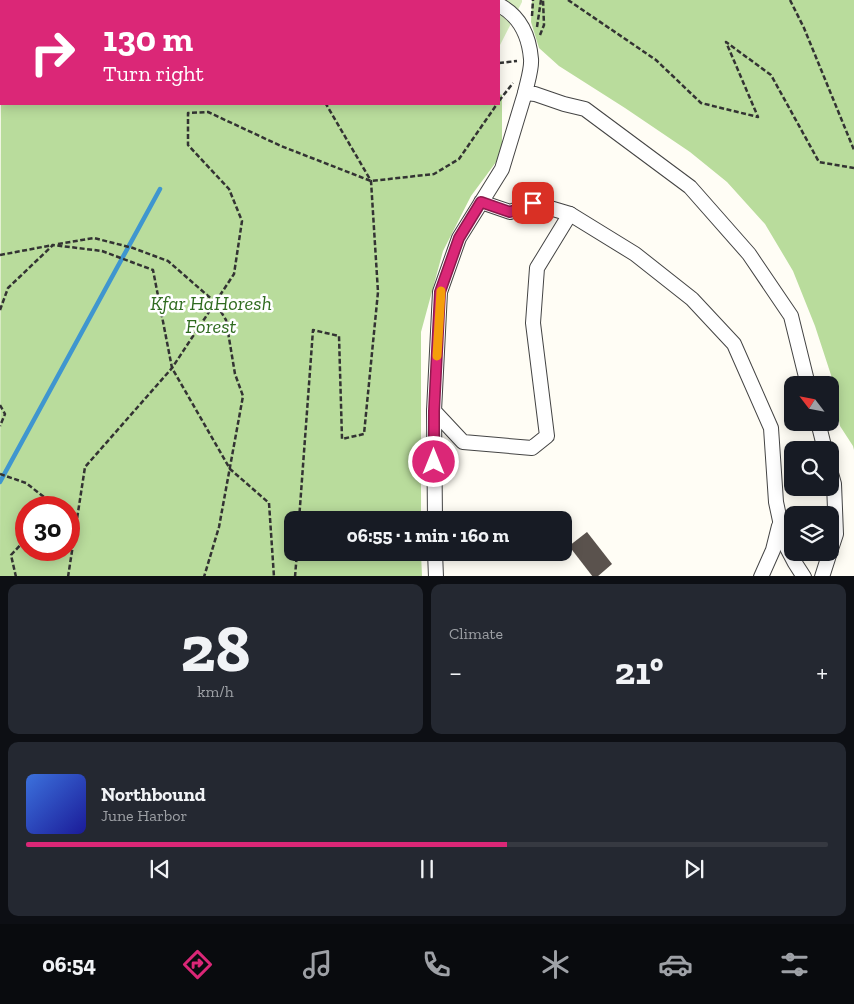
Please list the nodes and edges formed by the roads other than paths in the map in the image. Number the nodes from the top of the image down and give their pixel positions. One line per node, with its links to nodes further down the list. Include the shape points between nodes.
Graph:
1 (500, 6): 2 (street, via 509,10 523,26 532,60)
2 (524, 93): 3 (street, via 502,169); 5 (street, via 585,109 690,187 749,254 791,316)
3 (481, 202): 4 (street, via 510,212 533,203); 6 (street, via 459,238 440,292)
4 (570, 214): 6 (street, via 537,268 533,323 547,436 532,448 463,442); 8 (street, via 642,259 692,299 734,344 771,428)
5 (806, 376)
6 (434, 411): 7 (street)
7 (435, 511)
8 (780, 521): 12 (street, via 773,550); 13 (street, via 785,544)
9 (435, 561): 11 (street)
10 (827, 561): 14 (street)
11 (436, 576)
12 (761, 576)
13 (804, 576)
14 (822, 576)

